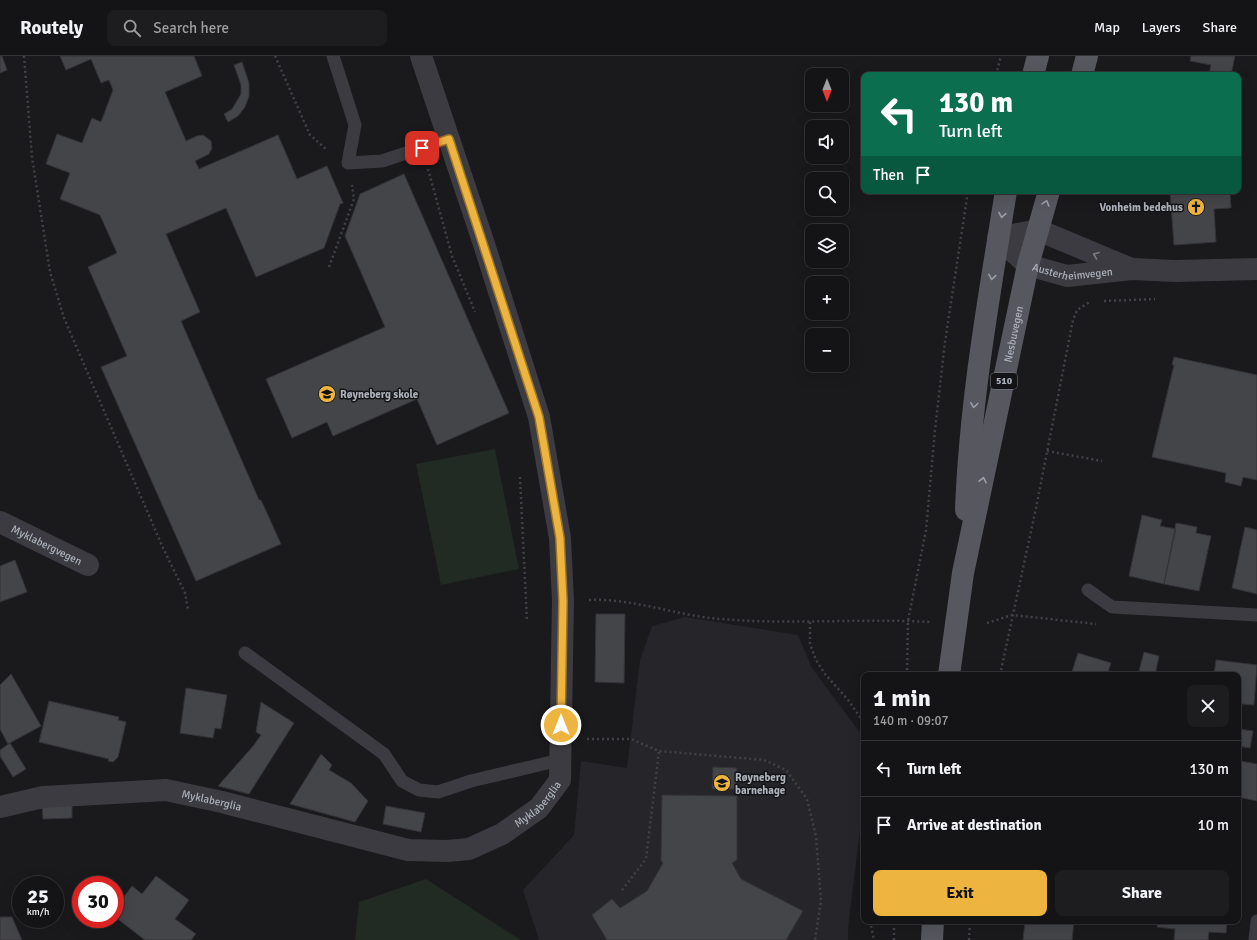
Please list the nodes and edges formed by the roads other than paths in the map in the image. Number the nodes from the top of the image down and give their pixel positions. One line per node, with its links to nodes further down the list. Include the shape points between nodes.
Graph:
1 (333, 56): 7 (lane, via 355,125 348,163 382,161)
2 (421, 56): 7 (street, Myklaberglia)
3 (1038, 56): 5 (main road)
4 (1087, 56): 6 (main road)
5 (1034, 72)
6 (1083, 72)
7 (449, 139): 22 (street, Myklaberglia, via 539,417 560,538 563,601)
8 (1005, 194): 11 (main road, Nesbuvegen / 510, one-way to 11)
9 (1048, 194): 10 (main road, Nesbuvegen / 510, one-way to 9)
10 (1038, 230): 11 (street); 12 (main road, Nesbuvegen / 510); 13 (street, Austerheimvegen, one-way to 10)
11 (998, 238): 12 (street, Austerheimvegen); 17 (main road, Nesbuvegen / 510, one-way to 17, via 968,450)
12 (1028, 265): 13 (street, Austerheimvegen, via 1067,276); 17 (main road, Nesbuvegen / 510, one-way to 12)
13 (1132, 269): 14 (street, Austerheimvegen)
14 (1257, 269)
15 (2, 526): 16 (street, Myklabergvegen)
16 (88, 565)
17 (963, 573): 21 (main road, Nesbuvegen / 510)
18 (1088, 590): 19 (lane, via 1112,607)
19 (1257, 615)
20 (245, 653): 22 (lane, via 384,754 402,781 420,790 438,792 471,781)
21 (949, 672)
22 (560, 760): 23 (street, Myklaberglia, via 560,780 540,808 502,834 469,849 447,851 408,850 166,790 43,797)
23 (0, 807)
24 (1257, 921): 27 (lane)
25 (933, 924): 26 (main road)
26 (932, 940)
27 (1255, 940)

